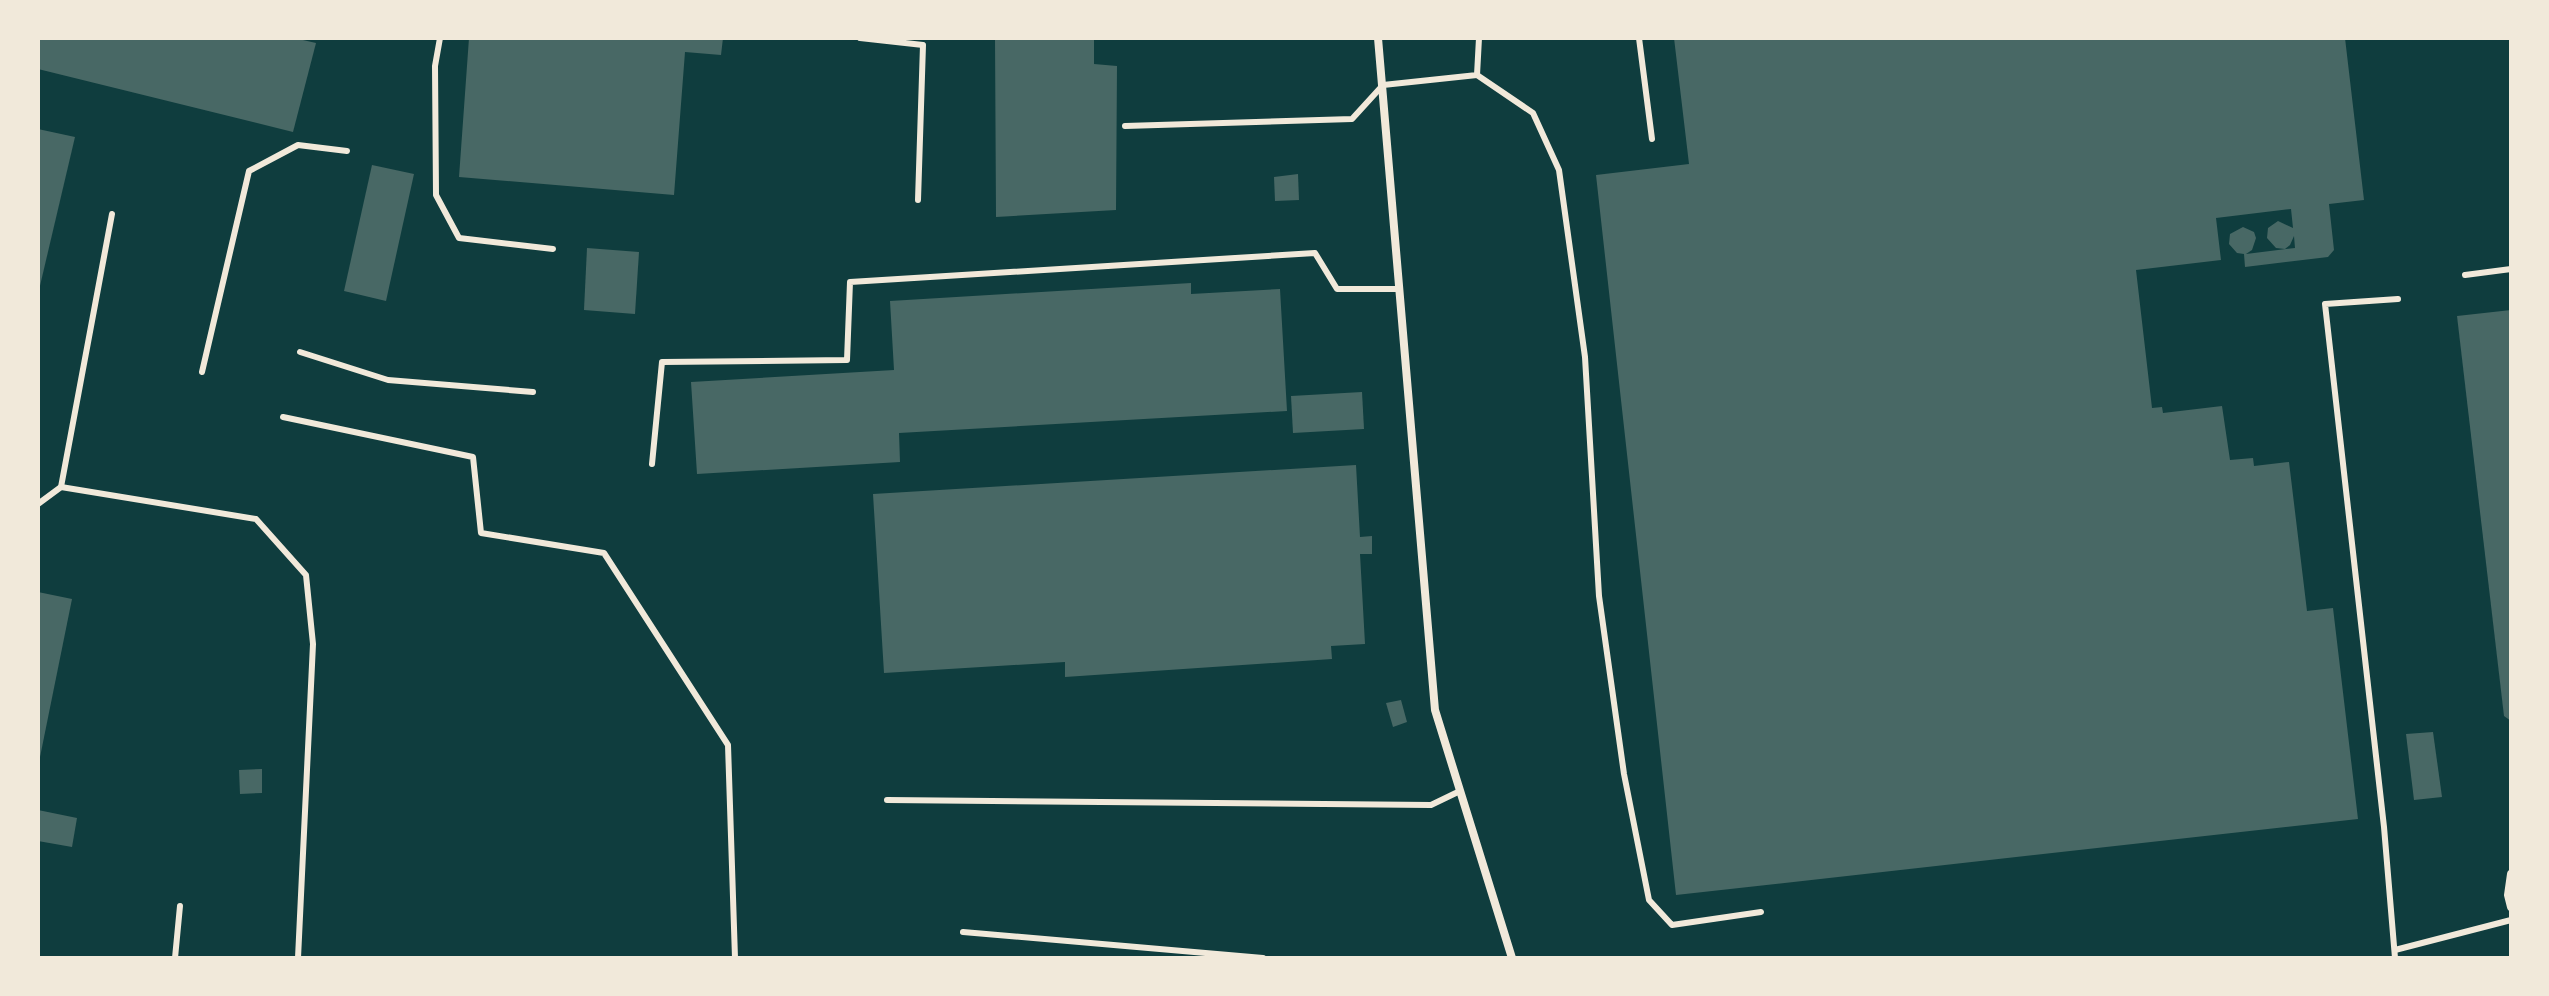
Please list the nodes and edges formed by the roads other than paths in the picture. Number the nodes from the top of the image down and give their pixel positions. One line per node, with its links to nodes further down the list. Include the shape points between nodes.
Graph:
1 (440, 38): 13 (lane, via 435,66 436,195 459,238)
2 (860, 38): 11 (lane, via 923,45)
3 (1378, 38): 7 (street)
4 (1479, 38): 6 (lane)
5 (1639, 38): 9 (lane)
6 (1477, 75): 7 (lane); 30 (lane, via 1533,113 1559,170 1585,357 1599,596 1624,774 1649,900 1672,925)
7 (1383, 85): 8 (lane, via 1352,119); 16 (street)
8 (1125, 126)
9 (1652, 139)
10 (347, 151): 19 (lane, via 298,145 249,171)
11 (918, 200)
12 (112, 214): 23 (lane)
13 (553, 249)
14 (2511, 269): 15 (lane)
15 (2465, 275)
16 (1400, 289): 22 (lane, via 1337,289 1315,253 850,282 847,360 662,362); 25 (street, via 1435,710)
17 (2398, 299): 33 (lane, via 2325,304)
18 (300, 352): 20 (lane, via 388,380)
19 (202, 372)
20 (533, 392)
21 (283, 417): 36 (lane, via 473,457 481,533 604,553 728,745)
22 (652, 464)
23 (61, 487): 24 (lane); 35 (lane, via 256,519 306,575 313,644)
24 (38, 504)
25 (1460, 791): 26 (lane, via 1431,805); 38 (street)
26 (887, 800)
27 (2511, 874): 29 (street)
28 (180, 906): 34 (lane)
29 (2511, 907)
30 (1761, 912)
31 (2511, 920): 33 (lane)
32 (963, 932): 37 (lane)
33 (2395, 954)
34 (175, 958)
35 (298, 958)
36 (735, 958)
37 (1263, 958)
38 (1512, 958)

